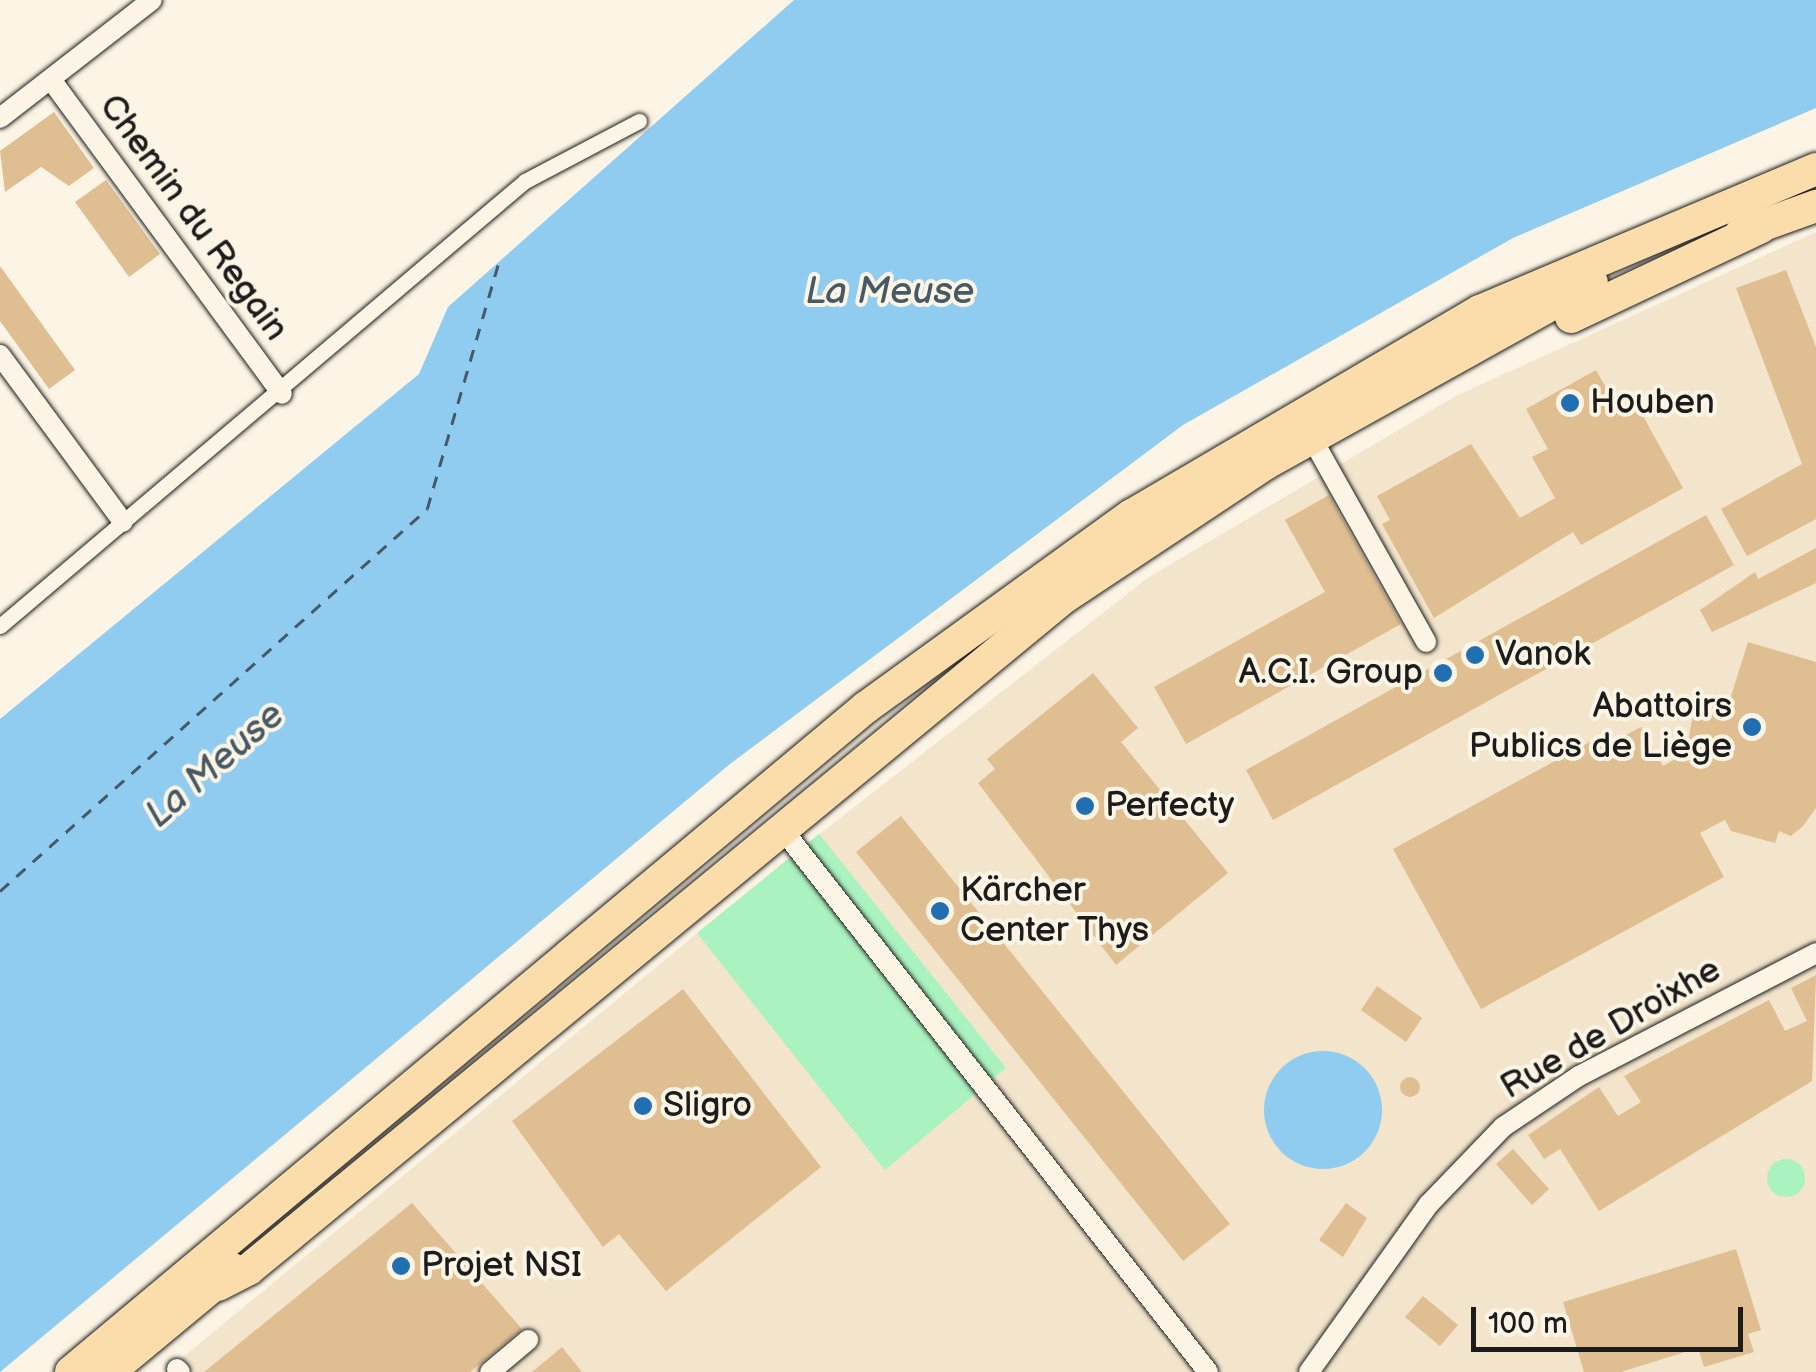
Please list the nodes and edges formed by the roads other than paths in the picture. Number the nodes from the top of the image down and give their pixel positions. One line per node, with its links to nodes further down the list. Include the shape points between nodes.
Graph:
1 (152, 0): 2 (street)
2 (56, 78): 3 (street); 13 (street, Chemin du Regain)
3 (0, 118)
4 (639, 121): 13 (street, via 525,182)
5 (1816, 152): 10 (main road, via 1674,211)
6 (1816, 169): 10 (main road)
7 (1816, 184): 11 (main road)
8 (1816, 206): 9 (main road)
9 (1761, 227): 11 (main road); 14 (main road)
10 (1560, 274): 18 (main road, via 1248,440)
11 (1470, 346): 19 (main road, via 1159,532)
12 (0, 355): 15 (street)
13 (282, 394): 15 (street)
14 (1319, 451): 17 (street); 19 (main road, via 1094,597 890,751)
15 (123, 522): 16 (street)
16 (0, 626)
17 (1426, 642)
18 (914, 671): 20 (main road, via 775,794 770,806); 24 (main road)
19 (845, 770): 20 (main road)
20 (779, 824): 23 (main road); 26 (street)
21 (1816, 953): 27 (street, Rue de Droixhe, via 1579,1076 1503,1127 1429,1204)
22 (528, 1340): 25 (street)
23 (118, 1368)
24 (71, 1372)
25 (490, 1372)
26 (1208, 1372)
27 (1309, 1372)

